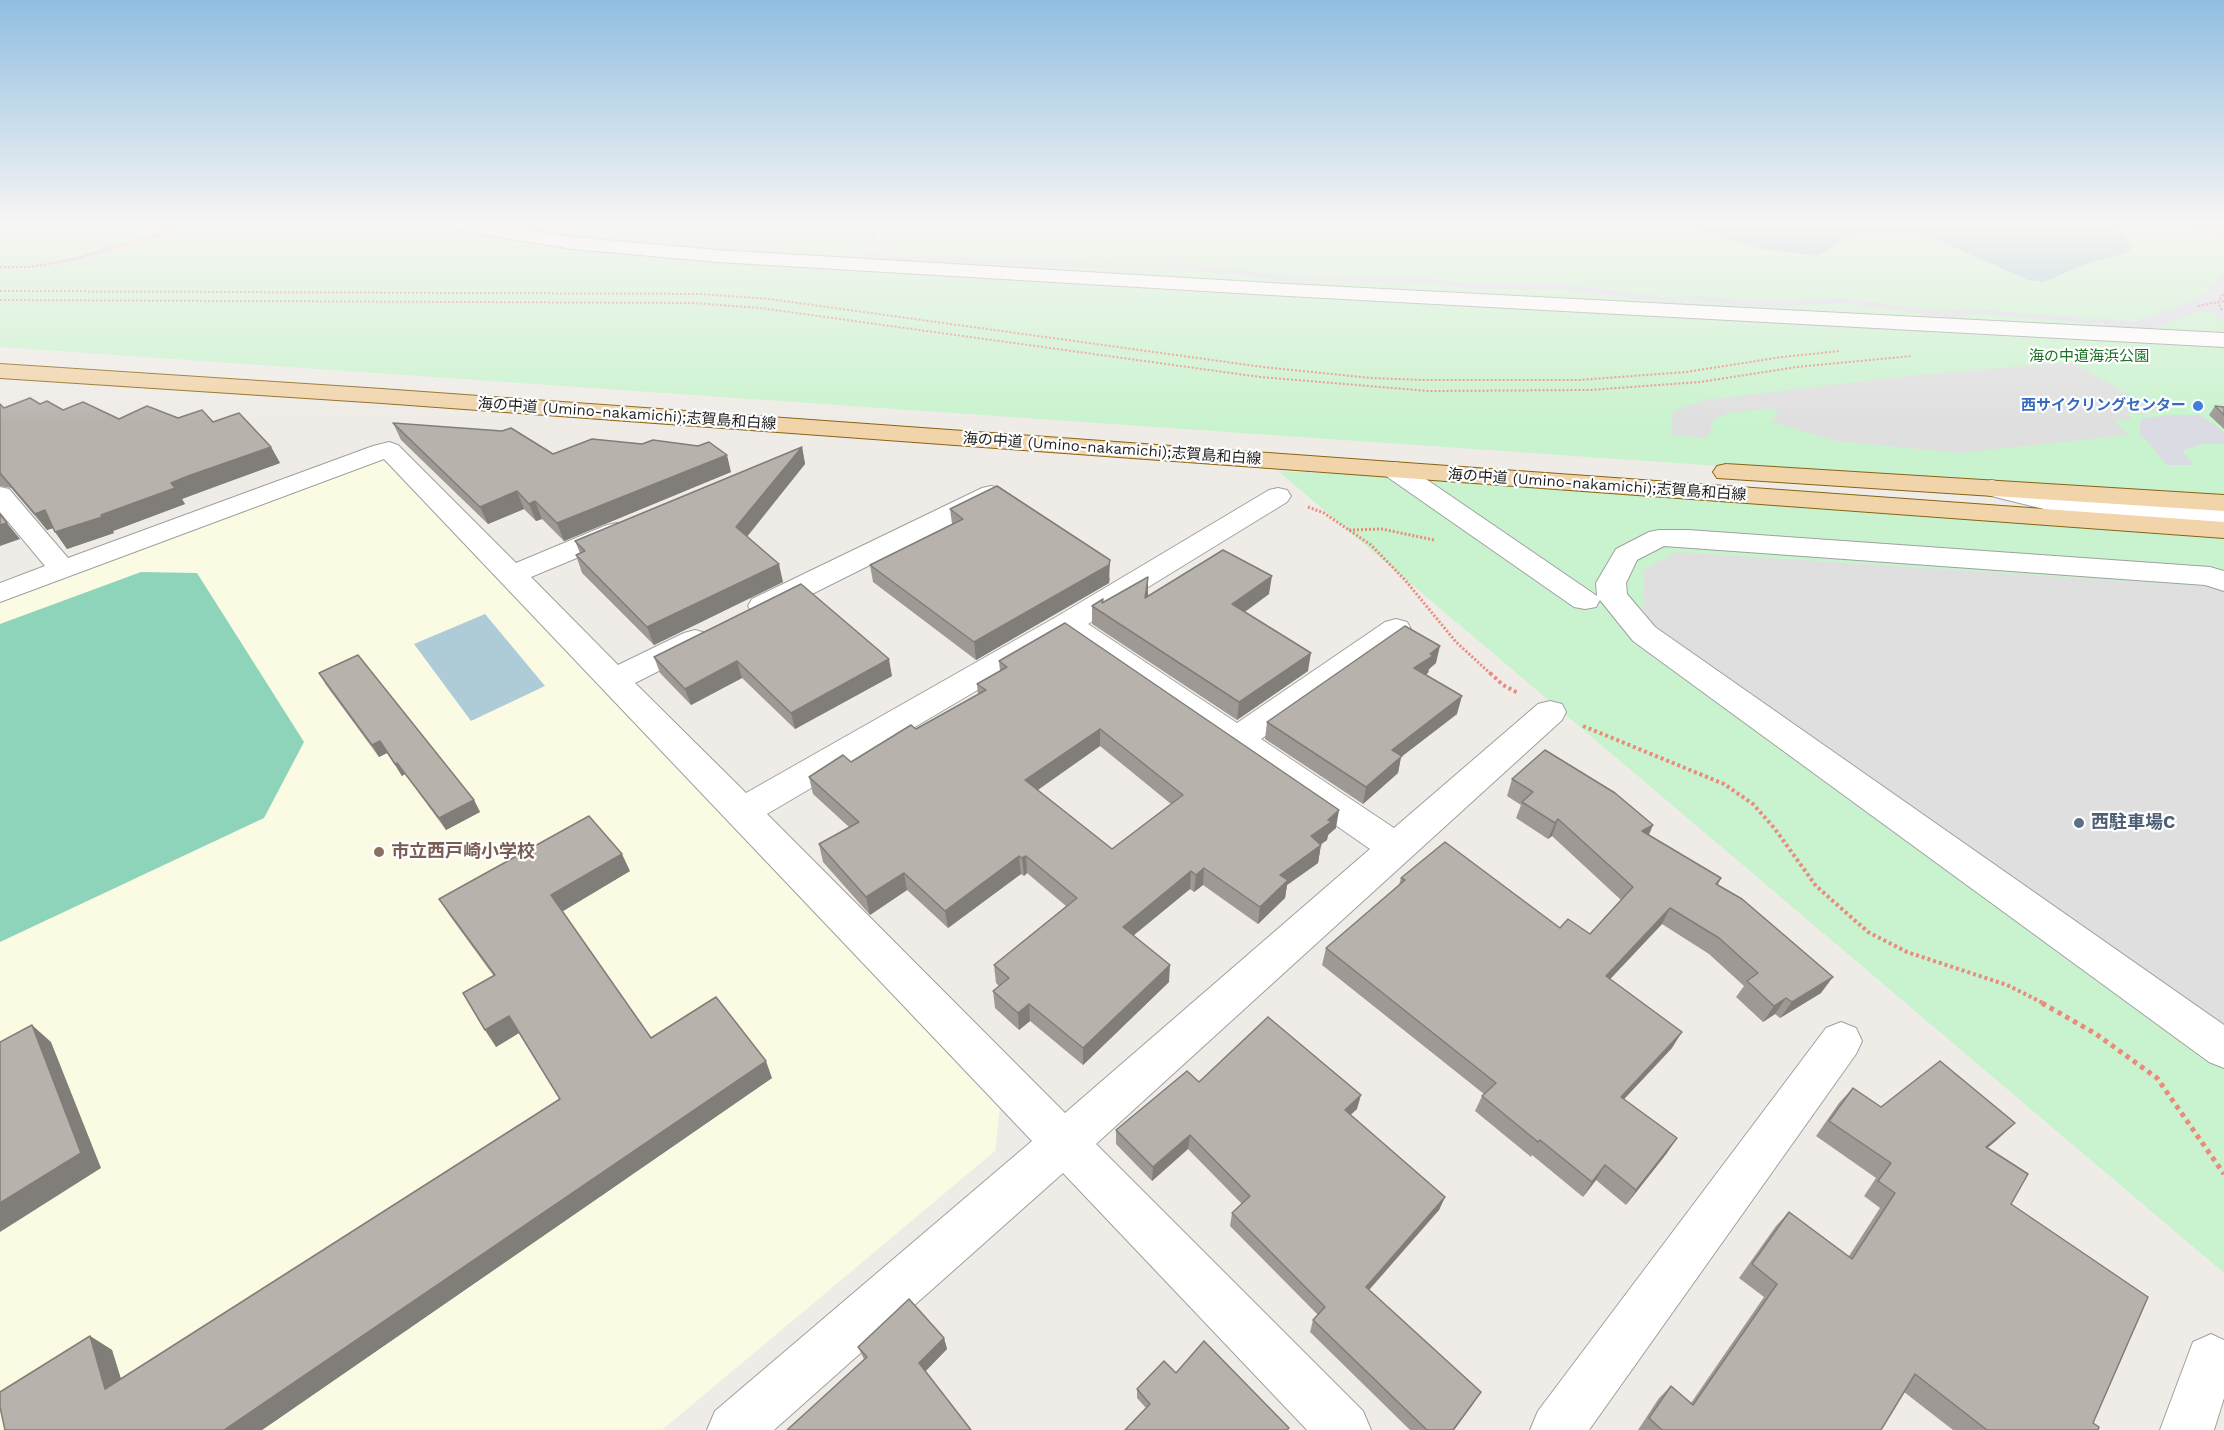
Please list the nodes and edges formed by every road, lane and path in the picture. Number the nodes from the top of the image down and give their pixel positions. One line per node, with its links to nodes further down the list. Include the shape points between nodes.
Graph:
1 (1256, 289): 8 (street)
2 (0, 291): 9 (path, via 700,294 769,299 1263,367 1423,380 1580,380 1686,372)
3 (2224, 292): 6 (path)
4 (0, 300): 10 (path, via 693,303 760,308 1260,377 1429,391 1590,390 1700,382)
5 (2224, 301): 6 (path)
6 (2218, 303): 7 (path)
7 (2224, 313)
8 (2224, 340)
9 (1847, 351)
10 (1917, 355)
11 (0, 356): 14 (main road, 海の中道 (Umino-nakamichi);志賀島和白線)
12 (0, 371): 13 (main road, 海の中道 (Umino-nakamichi);志賀島和白線)
13 (1395, 470): 21 (main road, 海の中道 (Umino-nakamichi);志賀島和白線); 26 (street)
14 (1992, 488): 18 (main road, 海の中道 (Umino-nakamichi);志賀島和白線); 19 (street, via 2048,502)
15 (991, 494): 29 (street)
16 (0, 495): 22 (street)
17 (1278, 496): 27 (street); 30 (path, via 1324,513 1371,545 1456,642 1503,685)
18 (2224, 503)
19 (2224, 515)
20 (642, 521): 23 (street)
21 (2224, 530)
22 (63, 570): 23 (street, via 389,450); 25 (street)
23 (511, 575): 29 (street)
24 (2224, 582): 26 (street, via 2210,576 1659,538 1626,555)
25 (0, 593)
26 (1598, 598): 35 (street)
27 (1067, 624): 31 (street); 32 (street)
28 (1396, 629): 31 (street)
29 (614, 680): 32 (street)
30 (1550, 712): 33 (street); 37 (path, via 1724,784 1753,804 1816,886 1868,932 1907,952 2007,985 2096,1034 2157,1078)
31 (1236, 740): 33 (street)
32 (742, 812): 36 (street)
33 (1397, 849): 36 (street)
34 (1841, 1041): 41 (street)
35 (2224, 1049)
36 (1064, 1143): 39 (street); 40 (street)
37 (2224, 1174)
38 (2211, 1360): 42 (street)
39 (734, 1430)
40 (1344, 1430)
41 (1557, 1430)
42 (2187, 1430)

